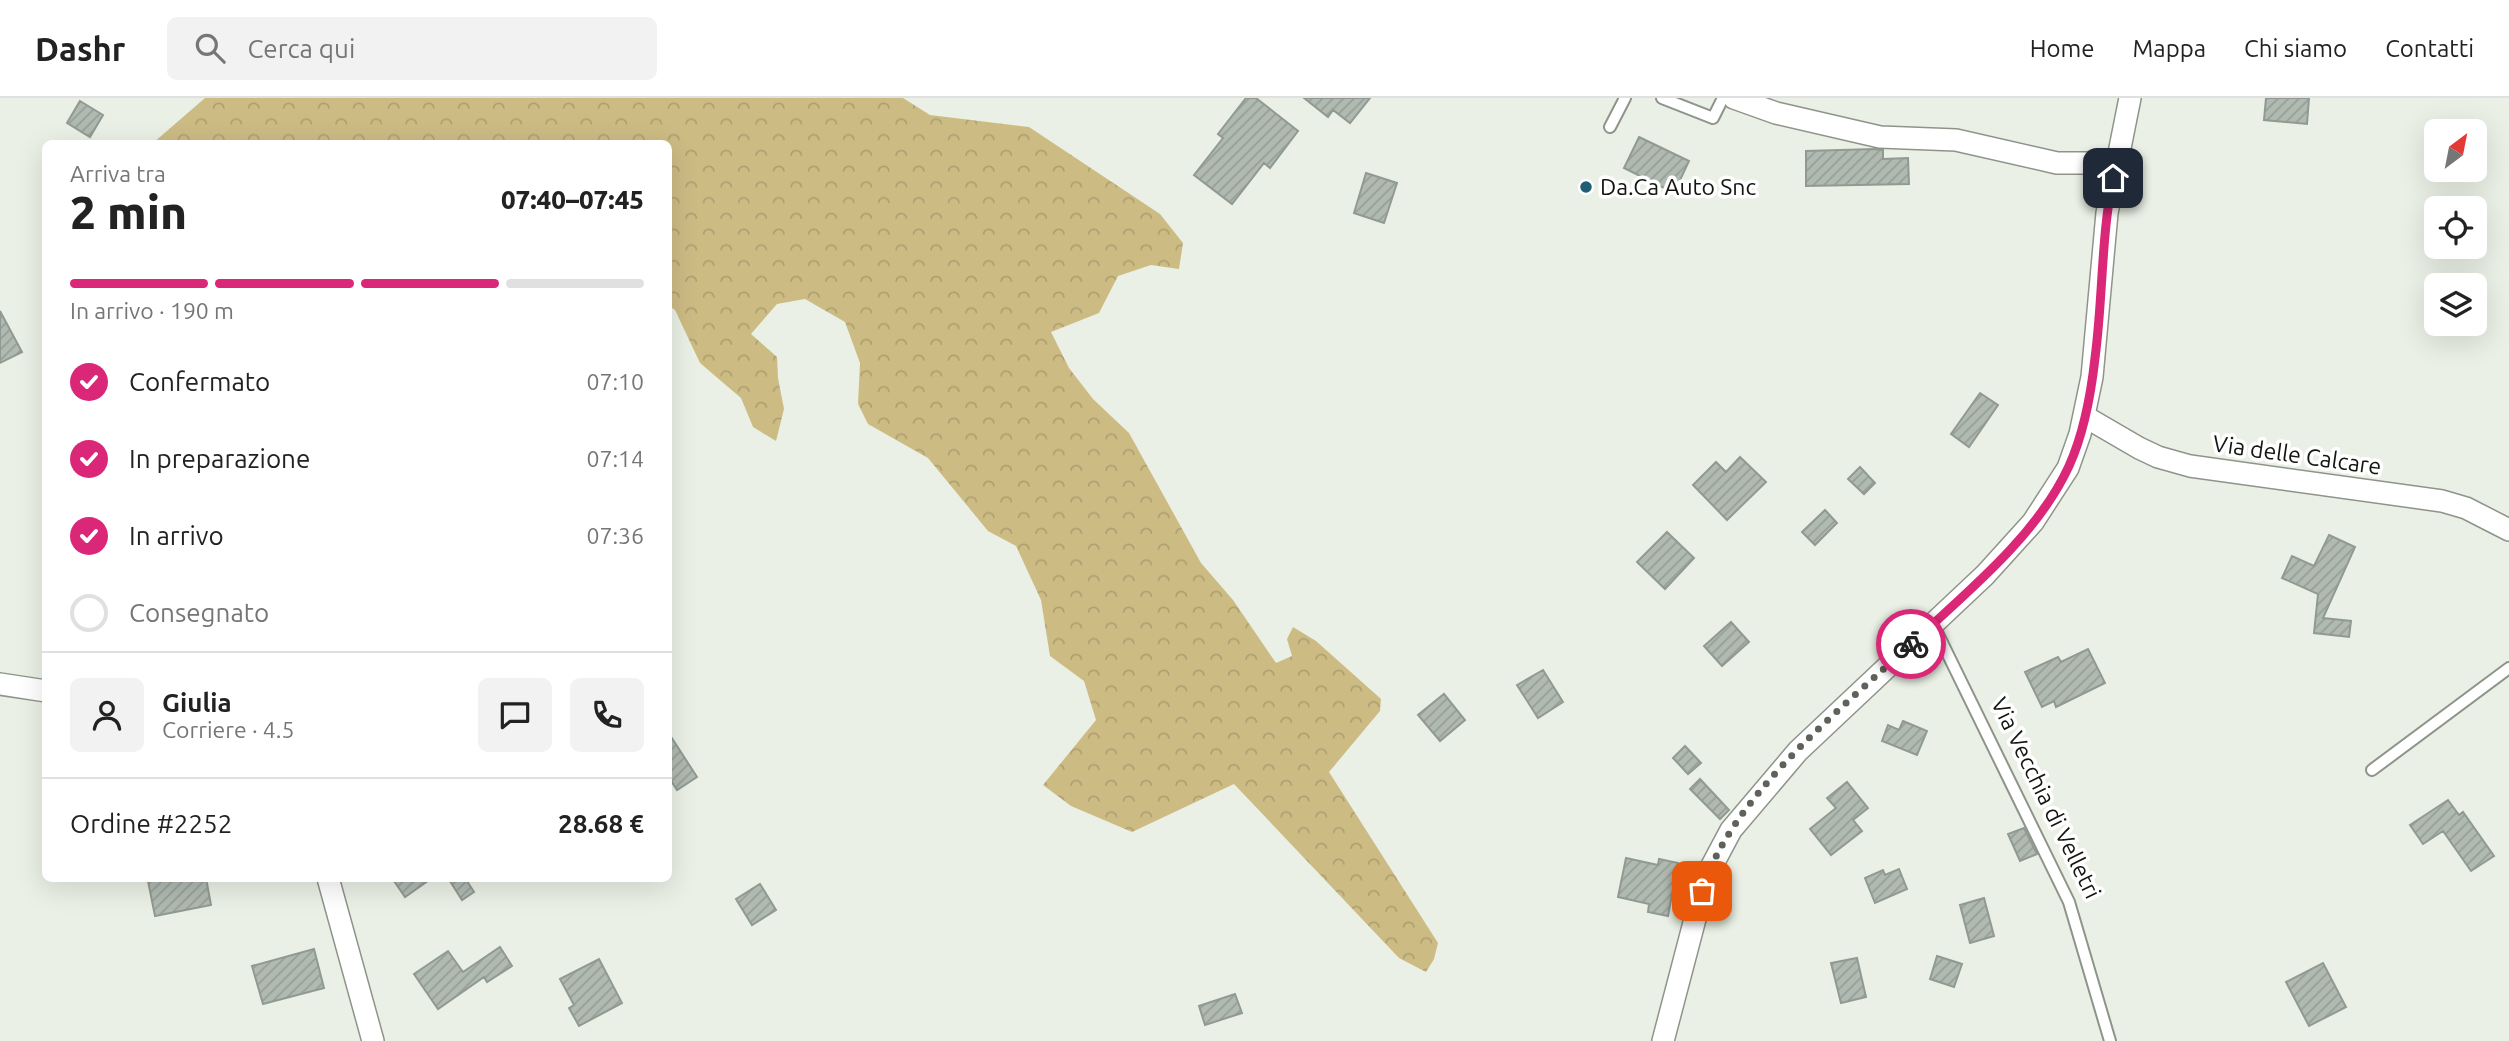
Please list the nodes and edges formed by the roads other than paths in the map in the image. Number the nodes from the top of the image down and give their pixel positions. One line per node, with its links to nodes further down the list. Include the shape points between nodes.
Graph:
1 (1625, 98): 6 (lane)
2 (1662, 98): 3 (lane, via 1713,118)
3 (1723, 98)
4 (1734, 98): 7 (street, via 1776,113 1880,137 1956,140 2057,163)
5 (2130, 98): 7 (street)
6 (1610, 127)
7 (2116, 163): 8 (street)
8 (2084, 416): 9 (street, Via delle Calcare, via 2139,449 2177,463 2432,499 2466,508); 10 (street, via 2068,468 2037,517)
9 (2509, 530)
10 (1933, 624): 17 (street, via 1798,751 1731,830 1706,877); 18 (lane, Via Vecchia di Velletri, via 2073,912)
11 (2509, 668): 14 (lane)
12 (0, 684): 13 (street)
13 (42, 690)
14 (2372, 771)
15 (329, 882): 16 (street)
16 (373, 1041)
17 (1663, 1041)
18 (2110, 1041)

